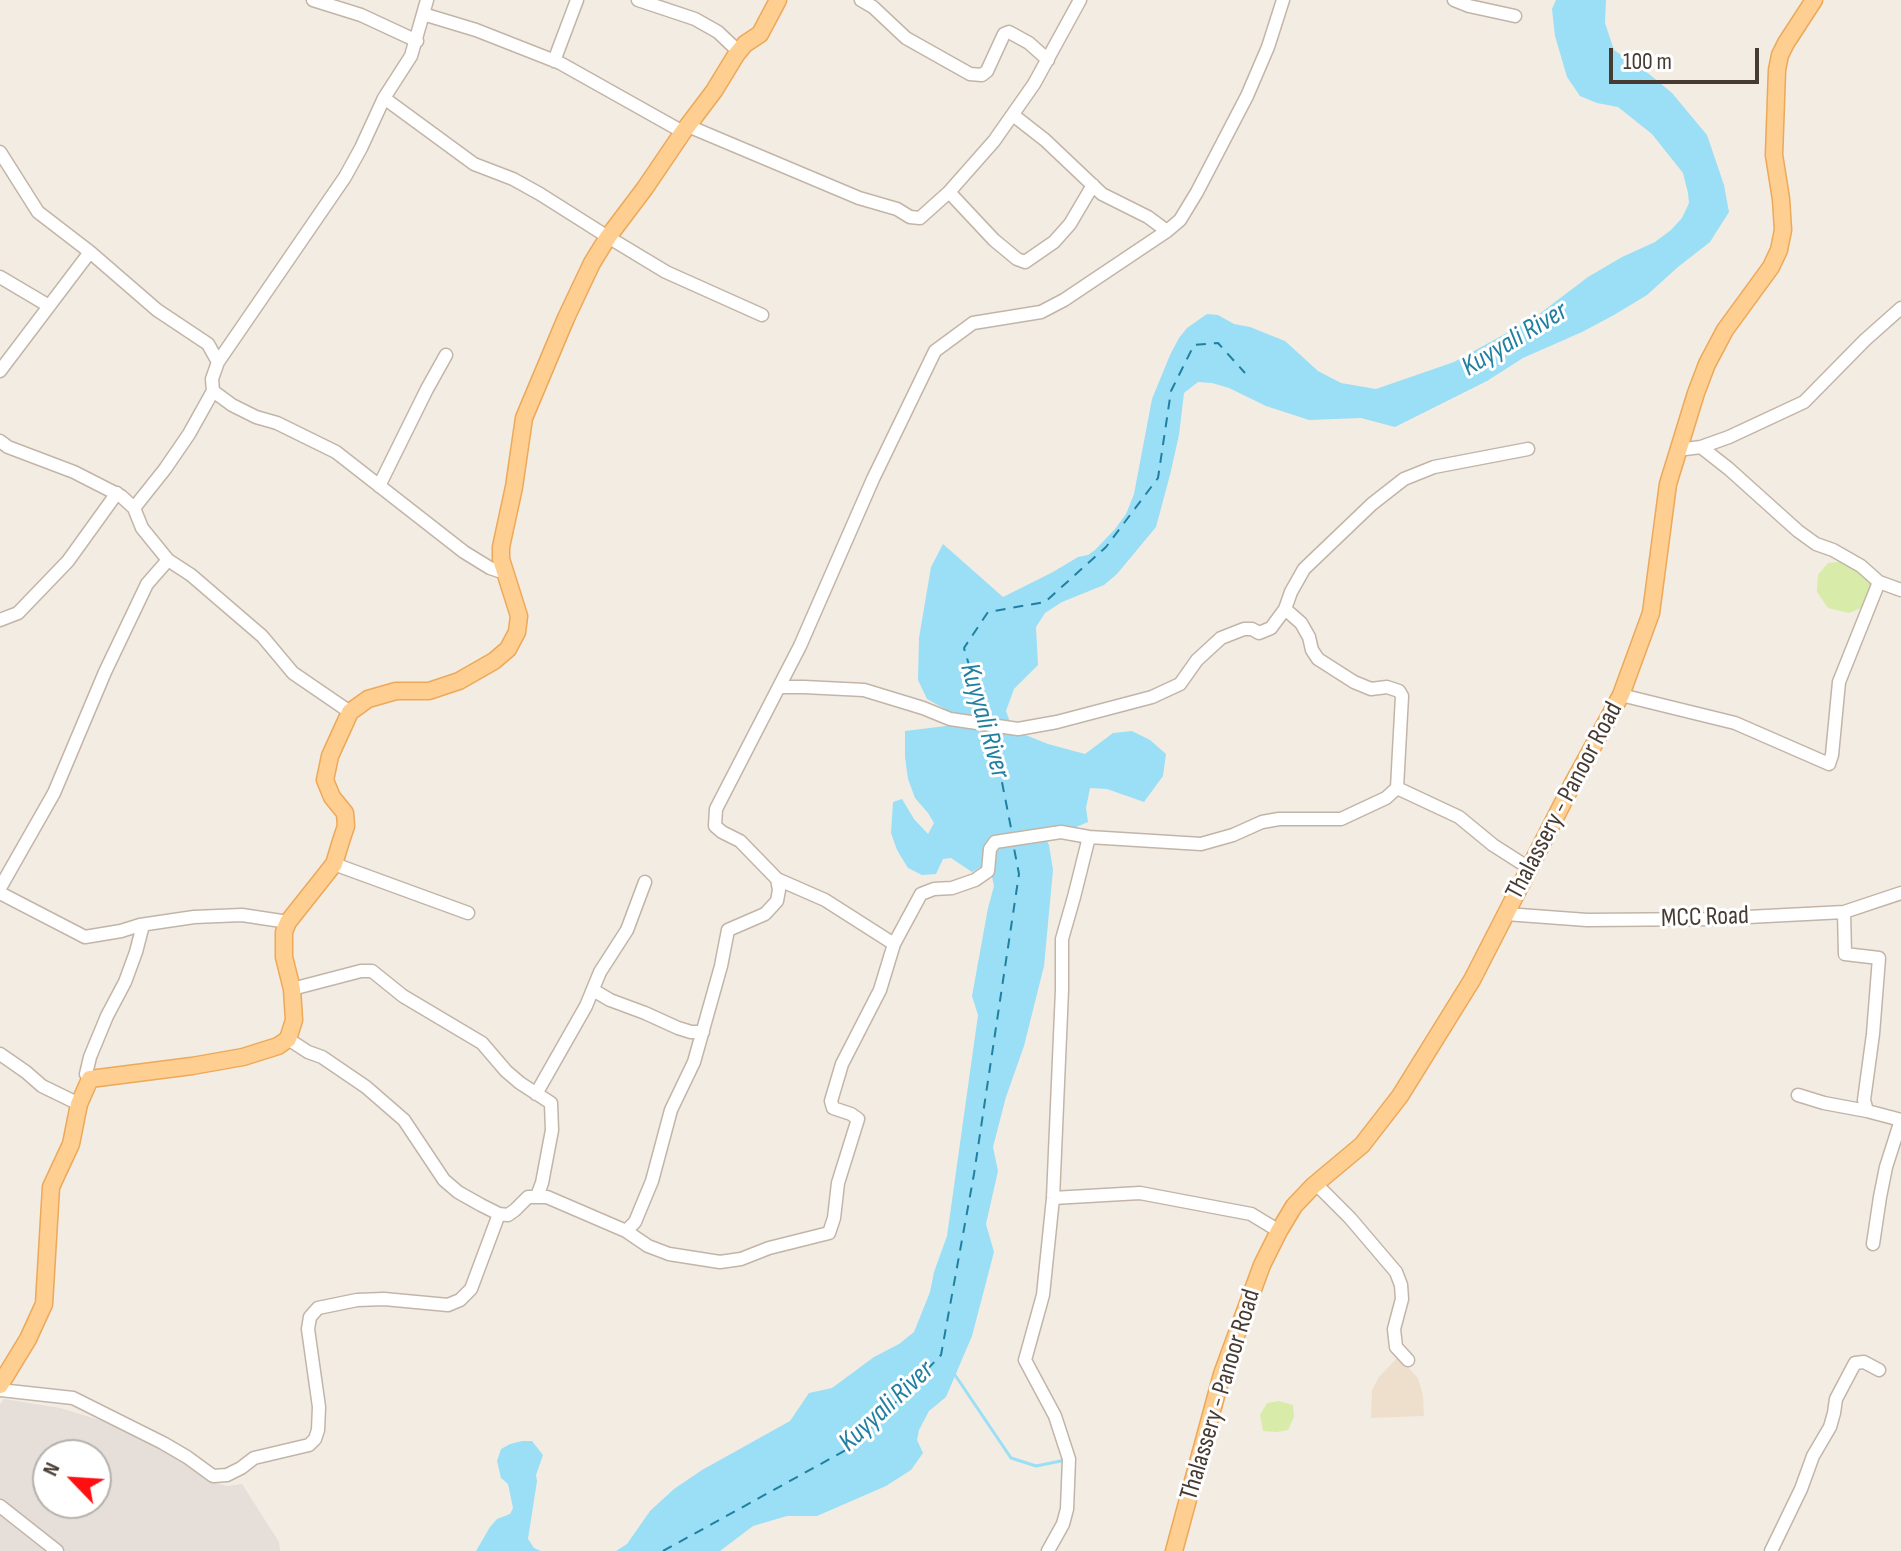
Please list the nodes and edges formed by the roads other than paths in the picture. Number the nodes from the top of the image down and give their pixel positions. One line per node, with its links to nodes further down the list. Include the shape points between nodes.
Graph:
1 (313, 0): 13 (street)
2 (427, 0): 11 (street)
3 (577, 0): 16 (street)
4 (638, 0): 14 (street, via 695,19)
5 (778, 0): 14 (main road, via 760,34)
6 (861, 0): 15 (street, via 906,38 970,74 987,71 1009,32)
7 (1080, 0): 15 (street)
8 (1283, 0): 23 (street, via 1247,96 1197,192)
9 (1454, 0): 12 (street)
10 (1814, 0): 37 (main road, Thalassery - Panoor Road, via 1786,43 1777,70 1774,155 1783,230 1779,250 1707,364)
11 (423, 14): 13 (street); 16 (street)
12 (1515, 16)
13 (417, 41): 17 (street)
14 (739, 52): 19 (main road)
15 (1048, 60): 18 (street)
16 (554, 61): 19 (street)
17 (384, 98): 24 (street, via 474,164 513,179); 31 (street, via 345,177)
18 (1013, 115): 21 (street); 22 (street)
19 (685, 129): 22 (street, via 910,217 920,218); 24 (main road)
20 (0, 152): 25 (street, via 38,212)
21 (1093, 185): 22 (street, via 1070,224 1025,262 994,240); 23 (street)
22 (949, 192)
23 (1167, 231): 47 (street, via 1041,312 973,323 935,351)
24 (608, 237): 29 (street, via 666,272); 42 (main road, via 524,418 501,547)
25 (90, 252): 27 (street); 31 (street, via 157,310 208,344)
26 (0, 277): 27 (street)
27 (49, 306): 32 (street)
28 (1901, 308): 35 (street, via 1804,402)
29 (762, 315)
30 (446, 355): 38 (street)
31 (218, 362): 33 (street)
32 (0, 371)
33 (213, 391): 38 (street, via 256,417 336,452); 40 (street, via 189,434)
34 (0, 441): 39 (street)
35 (1701, 447): 37 (street); 43 (street, via 1798,531)
36 (1528, 449): 45 (street, via 1434,467 1404,479 1304,569)
37 (1677, 450): 48 (main road, Thalassery - Panoor Road, via 1651,613)
38 (379, 486): 42 (street, via 464,552)
39 (117, 493): 40 (street); 46 (street, via 68,561 18,613)
40 (134, 508): 41 (street, via 142,528)
41 (168, 560): 49 (street, via 262,636 293,673); 56 (street, via 147,584 54,793)
42 (505, 573): 49 (main road, via 519,616 508,649 459,681 429,691 396,691 368,699)
43 (1879, 582): 44 (street); 48 (street, via 1839,682 1829,764 1735,723)
44 (1901, 590)
45 (1285, 609): 47 (street, via 1266,632 1244,629 1221,638 1180,684 1152,697 1018,729 950,719 864,690); 50 (street, via 1301,623 1318,659 1371,689 1399,691)
46 (0, 620)
47 (779, 687): 54 (street, via 715,818 715,826 740,841)
48 (1621, 695): 53 (main road, Thalassery - Panoor Road)
49 (350, 712): 52 (main road, via 326,767 332,797 345,813)
50 (1397, 788): 51 (street, via 1341,819 1262,822 1201,844); 53 (street, via 1459,817)
51 (1089, 837): 63 (street, via 1061,832 995,842 988,871 952,888 921,894); 77 (street, via 1062,939)
52 (334, 864): 59 (street); 61 (main road)
53 (1529, 868): 60 (main road, Thalassery - Panoor Road)
54 (777, 879): 63 (street, via 825,900); 66 (street, via 777,901 765,914 728,930)
55 (645, 882): 65 (street, via 627,930)
56 (0, 891): 62 (street, via 85,937)
57 (1901, 893): 58 (street, MCC Road)
58 (1844, 912): 60 (street, MCC Road, via 1587,920); 73 (street, via 1845,954 1879,958)
59 (468, 913)
60 (1506, 914): 75 (main road, Thalassery - Panoor Road, via 1400,1096 1362,1145)
61 (288, 922): 62 (street, via 242,915); 64 (main road, via 284,957)
62 (143, 925): 69 (street, via 125,982 90,1057)
63 (894, 944): 79 (street, via 880,990 842,1064 831,1101 833,1108 858,1119 829,1233 720,1262 669,1254)
64 (292, 989): 67 (main road, via 294,1020); 70 (street, via 372,971 482,1043)
65 (593, 990): 66 (street, via 678,1028); 70 (street)
66 (703, 1032): 79 (street, via 671,1110 652,1181)
67 (288, 1039): 69 (main road, via 243,1057); 78 (street, via 366,1087 404,1120 444,1180)
68 (0, 1054): 72 (street, via 42,1086)
69 (90, 1079): 72 (main road)
70 (536, 1094): 76 (street, via 551,1103 553,1117)
71 (1798, 1095): 73 (street)
72 (79, 1104): 84 (main road, via 71,1144 51,1187 44,1304)
73 (1867, 1111): 74 (street)
74 (1901, 1120): 81 (street, via 1886,1167)
75 (1316, 1184): 80 (main road, Thalassery - Panoor Road); 82 (street, via 1396,1272 1402,1299 1394,1329 1396,1347)
76 (537, 1196): 78 (street, via 528,1197 508,1215); 79 (street)
77 (1053, 1198): 80 (street, via 1140,1193 1251,1214); 87 (street, via 1043,1295 1025,1360 1055,1416 1069,1459 1067,1509)
78 (499, 1214): 84 (street, via 471,1289 460,1300 448,1305 357,1300 318,1308 308,1329 319,1407 315,1439 254,1458 227,1475 213,1476 175,1450 73,1398)
79 (626, 1231)
80 (1279, 1231): 88 (main road, Thalassery - Panoor Road, via 1222,1374)
81 (1873, 1244)
82 (1408, 1360)
83 (1879, 1370): 89 (street, via 1855,1363)
84 (0, 1388)
85 (0, 1506): 86 (street)
86 (57, 1551)
87 (1048, 1551)
88 (1174, 1551)
89 (1771, 1551)

